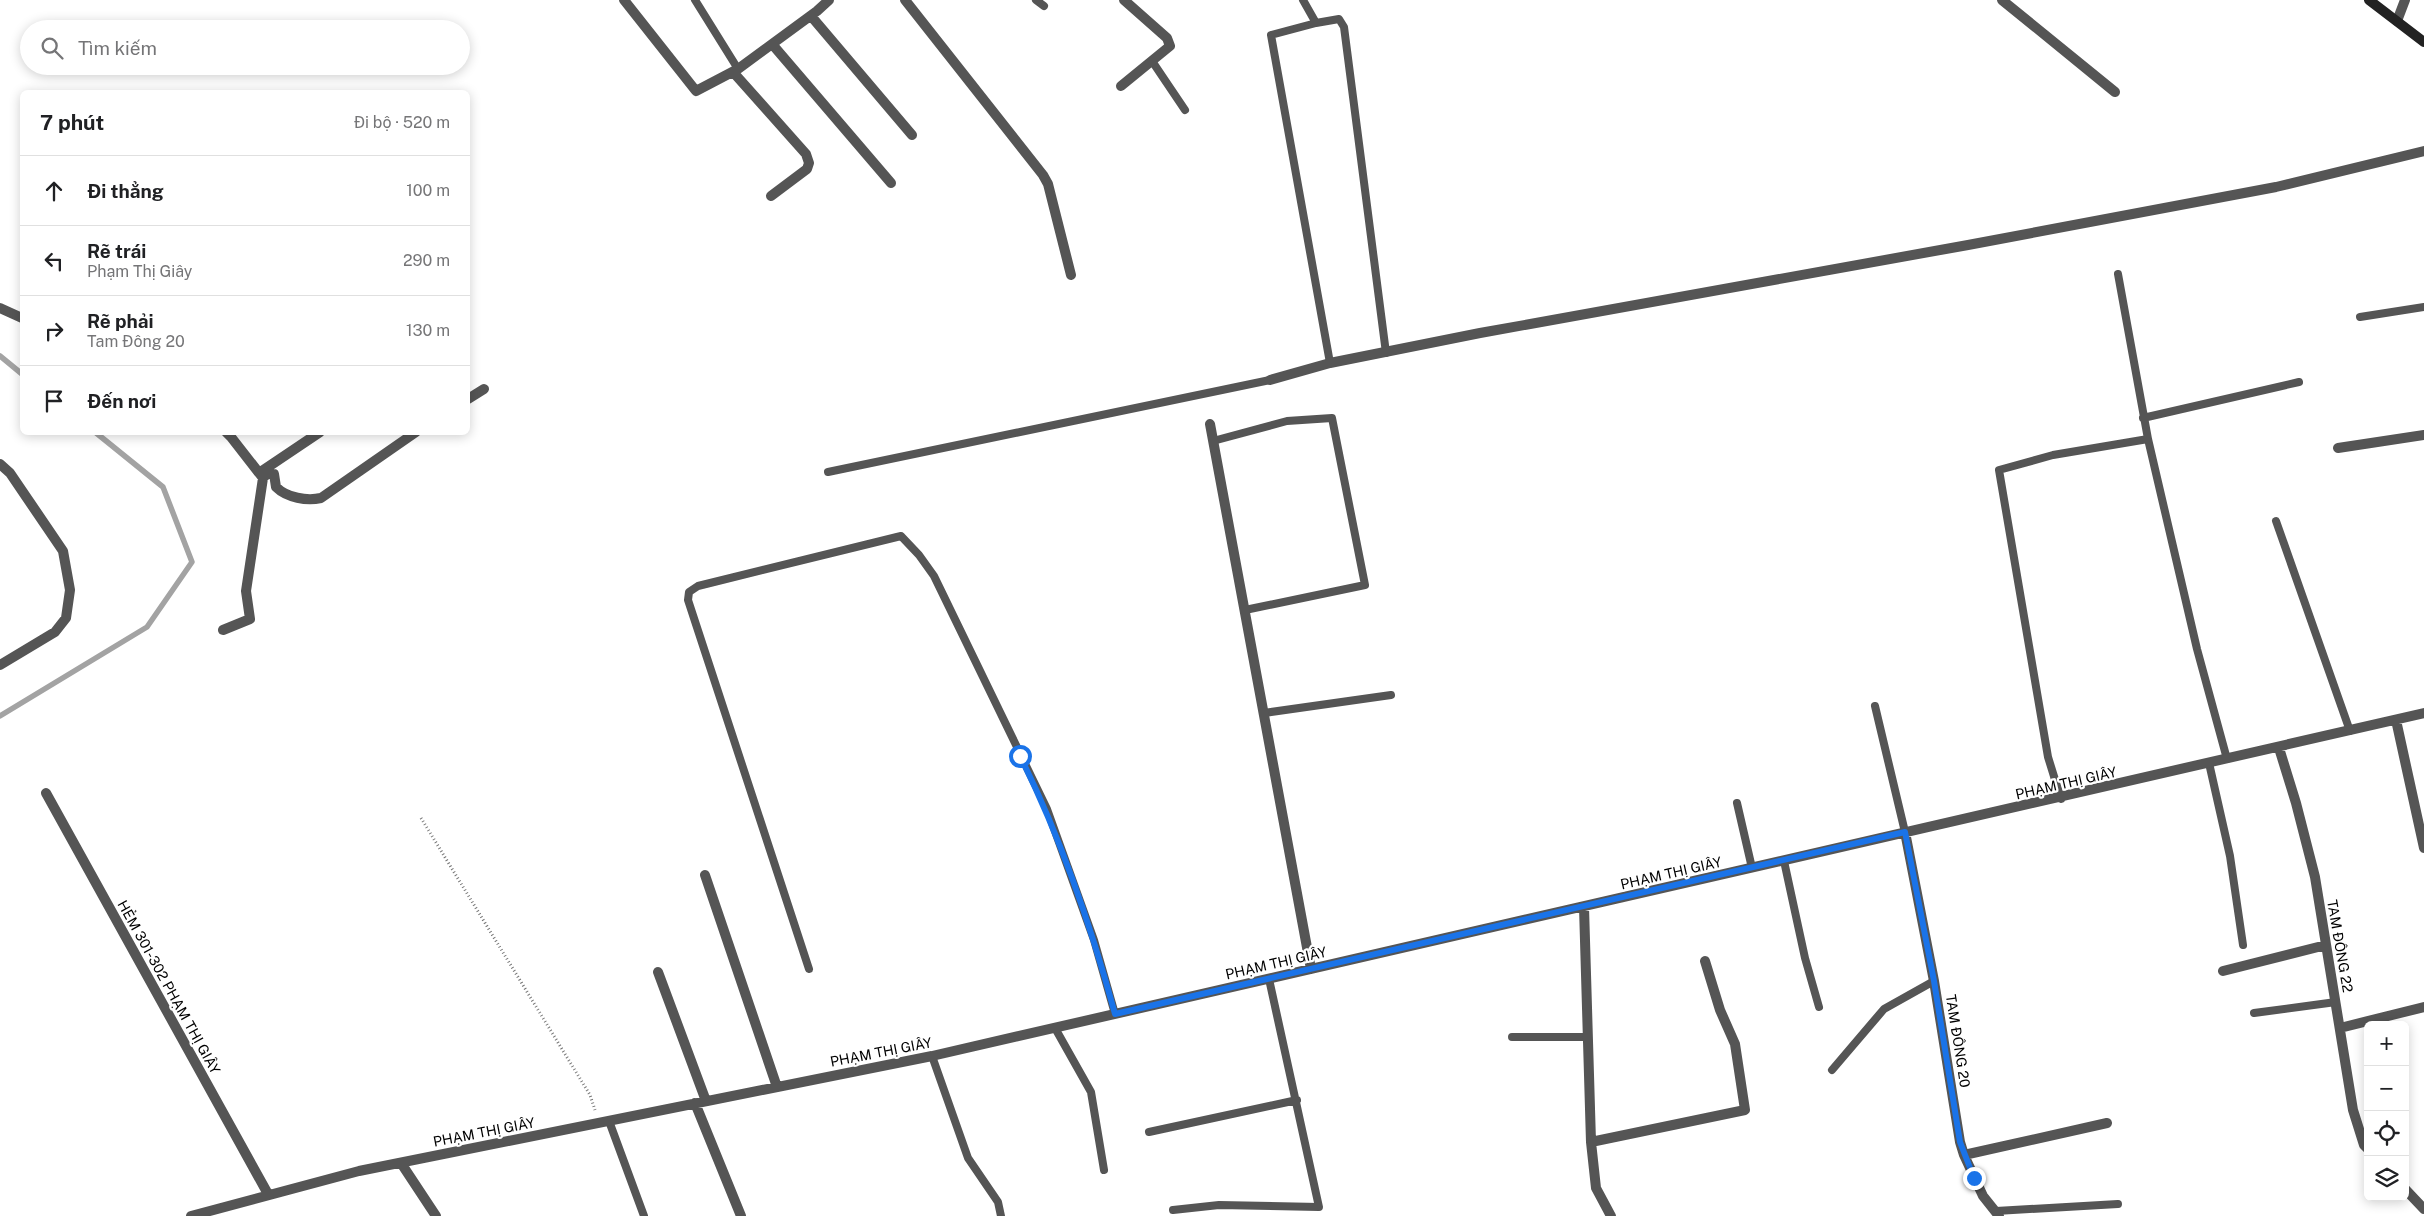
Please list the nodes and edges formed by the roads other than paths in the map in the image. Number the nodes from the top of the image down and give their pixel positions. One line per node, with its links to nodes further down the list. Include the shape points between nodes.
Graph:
1 (624, 0): 18 (street, via 696,91)
2 (695, 0): 18 (lane)
3 (829, 0): 12 (street)
4 (905, 0): 27 (street, via 1043,175)
5 (1036, 0): 11 (lane)
6 (1124, 0): 17 (street, via 1167,38 1170,46)
7 (1303, 0): 14 (lane)
8 (2002, 0): 20 (street)
9 (2369, 0): 13 (street)
10 (2405, 0): 13 (street)
11 (1044, 6)
12 (810, 16): 16 (street); 22 (street)
13 (2397, 21): 15 (street)
14 (1316, 23): 32 (lane, via 1339,19 1344,27); 33 (lane, via 1271,35)
15 (2424, 42)
16 (772, 44): 18 (street); 24 (street)
17 (1152, 61): 19 (street); 21 (lane)
18 (736, 71): 25 (street, via 806,154 809,163 807,169)
19 (1121, 86)
20 (2115, 92)
21 (1185, 110)
22 (912, 136)
23 (2424, 151): 32 (street, via 2276,187)
24 (891, 183)
25 (771, 196)
26 (2118, 274): 38 (lane)
27 (1071, 275)
28 (2424, 307): 31 (lane)
29 (0, 308): 30 (street)
30 (20, 317)
31 (2360, 317)
32 (1386, 353): 33 (street)
33 (1330, 363): 34 (street)
34 (1270, 380): 48 (lane)
35 (2299, 382): 38 (lane)
36 (484, 389): 37 (street)
37 (470, 398)
38 (2143, 418): 44 (lane)
39 (1210, 424): 45 (street)
40 (228, 435): 49 (street)
41 (316, 435): 49 (street)
42 (412, 435): 49 (street, via 321,498 312,500 290,496 276,487 274,474)
43 (2424, 435): 46 (street)
44 (2148, 438): 61 (lane, via 2197,649); 64 (lane, via 2053,455 1999,470 2048,757)
45 (1213, 441): 51 (street); 51 (lane, via 1287,421 1332,418 1366,585)
46 (2338, 448)
47 (0, 464): 53 (street, via 10,473 63,550 70,590 66,618 55,632)
48 (828, 472)
49 (261, 476): 52 (street, via 246,591 250,619)
50 (2276, 521): 59 (lane)
51 (1245, 610): 56 (street)
52 (223, 630)
53 (0, 666)
54 (1391, 695): 56 (lane)
55 (1875, 706): 66 (lane)
56 (1264, 713): 75 (street)
57 (2424, 714): 58 (street, PHẠM THỊ GIÂY)
58 (2396, 720): 59 (street, PHẠM THỊ GIÂY); 67 (street)
59 (2350, 731): 60 (street, PHẠM THỊ GIÂY)
60 (2279, 748): 61 (street, PHẠM THỊ GIÂY); 73 (street, TAM ĐÔNG 22, via 2315,877)
61 (2227, 759): 62 (street, PHẠM THỊ GIÂY)
62 (2209, 763): 64 (street, PHẠM THỊ GIÂY); 72 (lane, via 2230,856)
63 (46, 793): 104 (street, HẺM 301-302 PHẠM THỊ GIÂY)
64 (2061, 799): 66 (street, PHẠM THỊ GIÂY)
65 (1737, 802): 69 (lane)
66 (1905, 832): 68 (street, PHẠM THỊ GIÂY); 80 (street, TAM ĐÔNG 20)
67 (2424, 848)
68 (1784, 861): 69 (street, PHẠM THỊ GIÂY); 82 (lane)
69 (1752, 868): 71 (street, PHẠM THỊ GIÂY)
70 (705, 875): 92 (street)
71 (1584, 907): 75 (street, PHẠM THỊ GIÂY); 89 (street)
72 (2243, 945)
73 (2326, 945): 77 (street); 81 (street, TAM ĐÔNG 22)
74 (1705, 961): 98 (street, via 1720,1010 1735,1044 1745,1110)
75 (1311, 969): 79 (street, PHẠM THỊ GIÂY)
76 (810, 970): 84 (lane, via 688,600 689,592 698,586 901,536 934,576 1047,809 1094,940)
77 (2223, 971)
78 (658, 972): 94 (street)
79 (1269, 979): 84 (street, PHẠM THỊ GIÂY); 93 (lane)
80 (1934, 981): 91 (lane, via 1884,1009); 100 (street, TAM ĐÔNG 20)
81 (2336, 1002): 85 (lane); 87 (street, TAM ĐÔNG 22)
82 (1819, 1007)
83 (2424, 1007): 87 (street)
84 (1115, 1014): 86 (street, PHẠM THỊ GIÂY)
85 (2254, 1014)
86 (1056, 1028): 90 (street, PHẠM THỊ GIÂY); 102 (lane, via 1091,1092)
87 (2340, 1028): 99 (street, TAM ĐÔNG 22, via 2353,1110)
88 (1512, 1037): 89 (lane)
89 (1588, 1037): 98 (street)
90 (932, 1056): 92 (street, PHẠM THỊ GIÂY); 113 (lane, via 968,1158 998,1202)
91 (1832, 1070)
92 (777, 1087): 94 (street, PHẠM THỊ GIÂY)
93 (1297, 1100): 97 (lane); 107 (lane, via 1319,1207 1219,1206)
94 (700, 1102): 95 (street, PHẠM THỊ GIÂY); 112 (street)
95 (604, 1122): 101 (street, PHẠM THỊ GIÂY); 111 (lane)
96 (2107, 1123): 100 (street)
97 (1149, 1132)
98 (1591, 1142): 114 (street, via 1596,1188)
99 (2364, 1145)
100 (1964, 1155): 108 (street, TAM ĐÔNG 20, via 1983,1196)
101 (401, 1163): 104 (street, PHẠM THỊ GIÂY); 110 (street)
102 (1104, 1170)
103 (2409, 1193): 106 (street)
104 (268, 1194): 109 (street, PHẠM THỊ GIÂY)
105 (2118, 1204): 108 (lane)
106 (2424, 1209)
107 (1173, 1210)
108 (1997, 1214)
109 (191, 1216)
110 (436, 1216)
111 (644, 1216)
112 (741, 1216)
113 (1001, 1216)
114 (1611, 1216)

